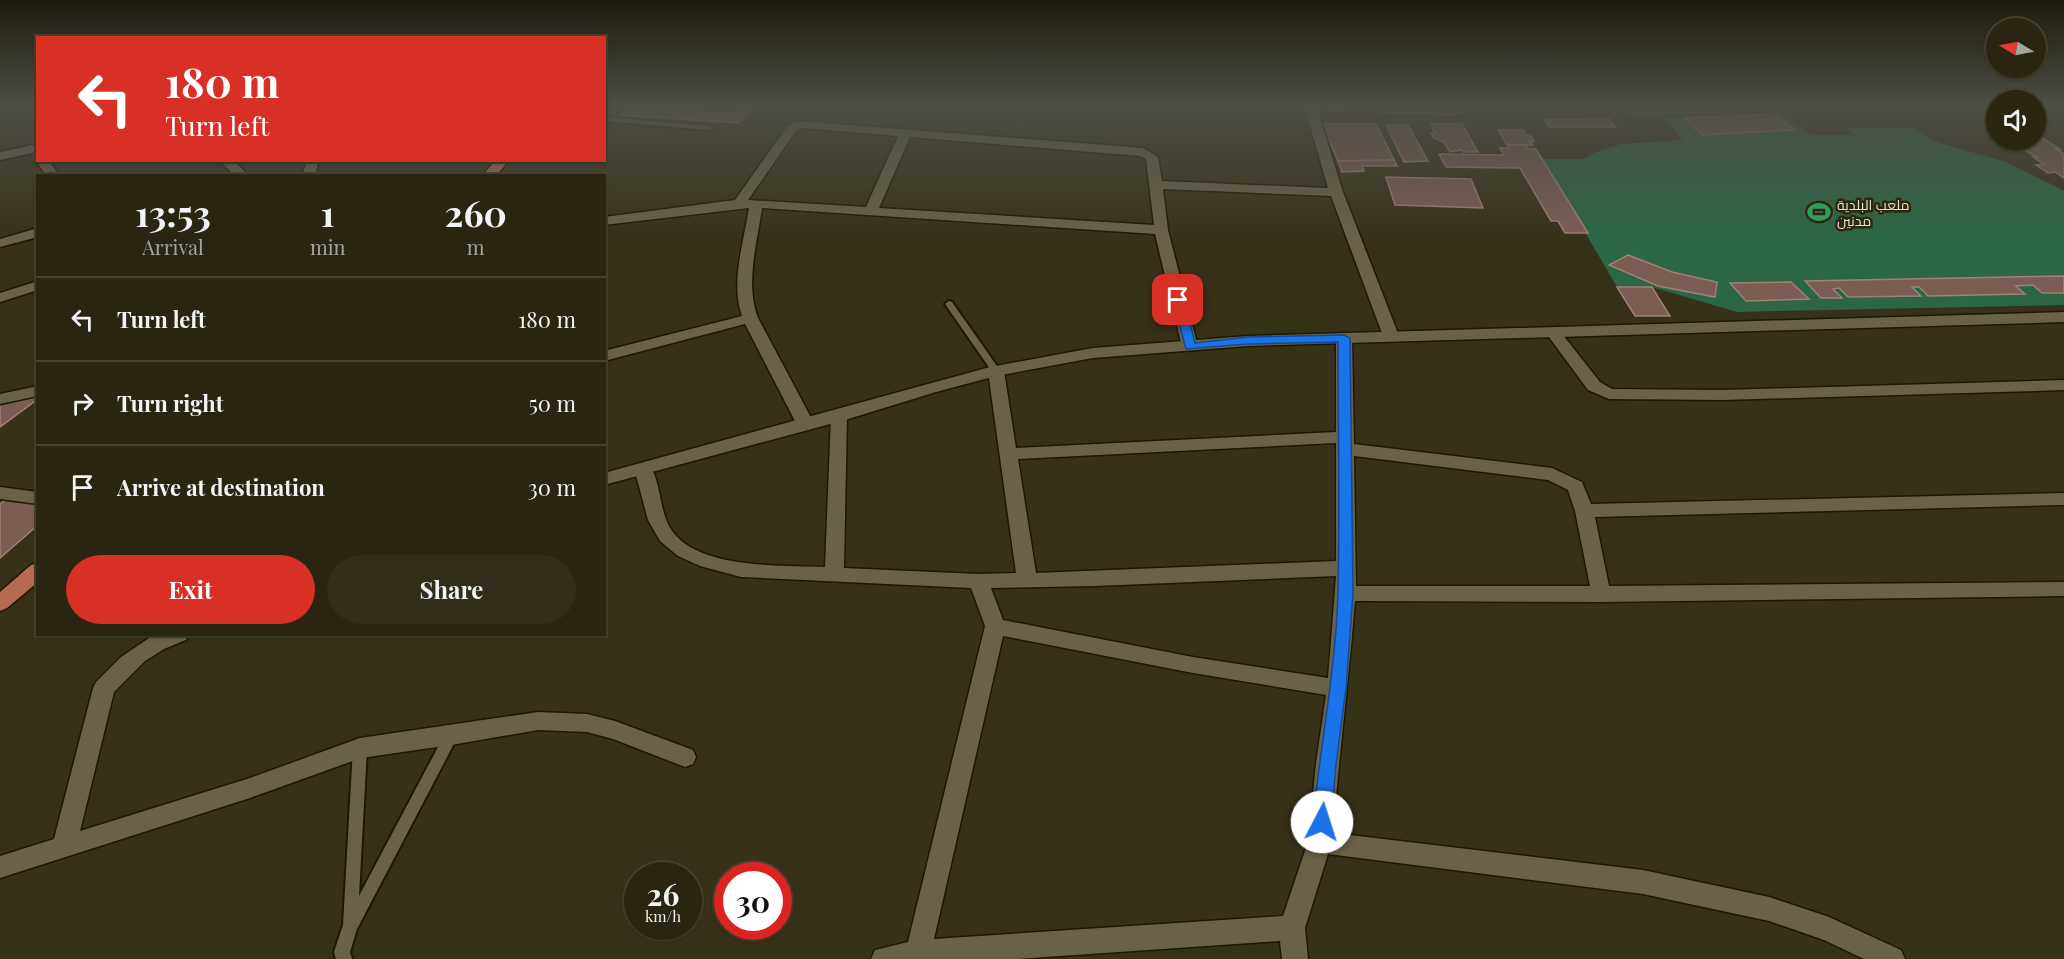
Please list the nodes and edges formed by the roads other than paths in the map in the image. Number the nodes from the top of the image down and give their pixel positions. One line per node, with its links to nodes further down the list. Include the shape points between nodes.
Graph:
1 (777, 150): 15 (street)
2 (898, 150): 17 (street)
3 (1116, 150): 13 (street, via 1143,152 1152,157)
4 (1323, 150): 14 (street)
5 (36, 151): 6 (street)
6 (0, 156)
7 (43, 162): 10 (street)
8 (227, 162): 11 (street)
9 (501, 162): 12 (main road)
10 (52, 174)
11 (241, 174)
12 (490, 174)
13 (1156, 185): 14 (street); 19 (street)
14 (1336, 192): 28 (street)
15 (739, 203): 16 (street); 18 (street)
16 (756, 204): 17 (street); 26 (street, via 744,289)
17 (871, 212): 19 (street)
18 (606, 221)
19 (1161, 230): 30 (street)
20 (36, 233): 21 (street)
21 (0, 243)
22 (36, 286): 23 (street)
23 (0, 298)
24 (949, 304): 32 (lane)
25 (2064, 317): 27 (street)
26 (750, 318): 31 (street); 37 (street)
27 (1554, 333): 28 (street); 33 (street, via 1594,386 1609,394)
28 (1391, 336): 29 (street)
29 (1344, 338): 30 (street); 38 (street)
30 (1190, 347): 32 (street, via 1092,353)
31 (606, 355)
32 (996, 371): 36 (street); 39 (street)
33 (2064, 385)
34 (36, 391): 35 (street)
35 (0, 399)
36 (839, 416): 37 (street); 48 (street)
37 (806, 425): 40 (street)
38 (1346, 443): 39 (street); 45 (street, via 1552,474 1573,483); 46 (street)
39 (1009, 454): 49 (street)
40 (643, 468): 41 (street); 48 (street, via 660,526 670,542 691,554 741,570)
41 (606, 478)
42 (0, 493): 43 (street)
43 (36, 498)
44 (2064, 499): 45 (street)
45 (1584, 511): 53 (street)
46 (1344, 568): 49 (street); 52 (street)
47 (36, 572): 54 (main road)
48 (834, 575): 50 (street)
49 (1027, 579): 50 (street)
50 (978, 581): 55 (street)
51 (2064, 589): 53 (street)
52 (1346, 593): 53 (street); 57 (street)
53 (1601, 594)
54 (0, 603)
55 (995, 626): 57 (street, via 1193,665); 66 (street)
56 (173, 636): 62 (street, via 140,653 104,688)
57 (1338, 688): 61 (street)
58 (451, 736): 59 (street); 60 (street, via 538,721 587,723); 64 (lane)
59 (360, 748): 62 (street, via 250,788); 64 (lane)
60 (685, 757)
61 (1320, 842): 65 (street); 70 (street, via 1642,882 1769,909 1829,929)
62 (64, 847): 63 (street)
63 (0, 867)
64 (350, 927): 67 (lane, via 342,952)
65 (1292, 928): 66 (street); 69 (street)
66 (918, 956): 68 (street)
67 (344, 959)
68 (884, 959)
69 (1295, 959)
70 (1892, 959)

